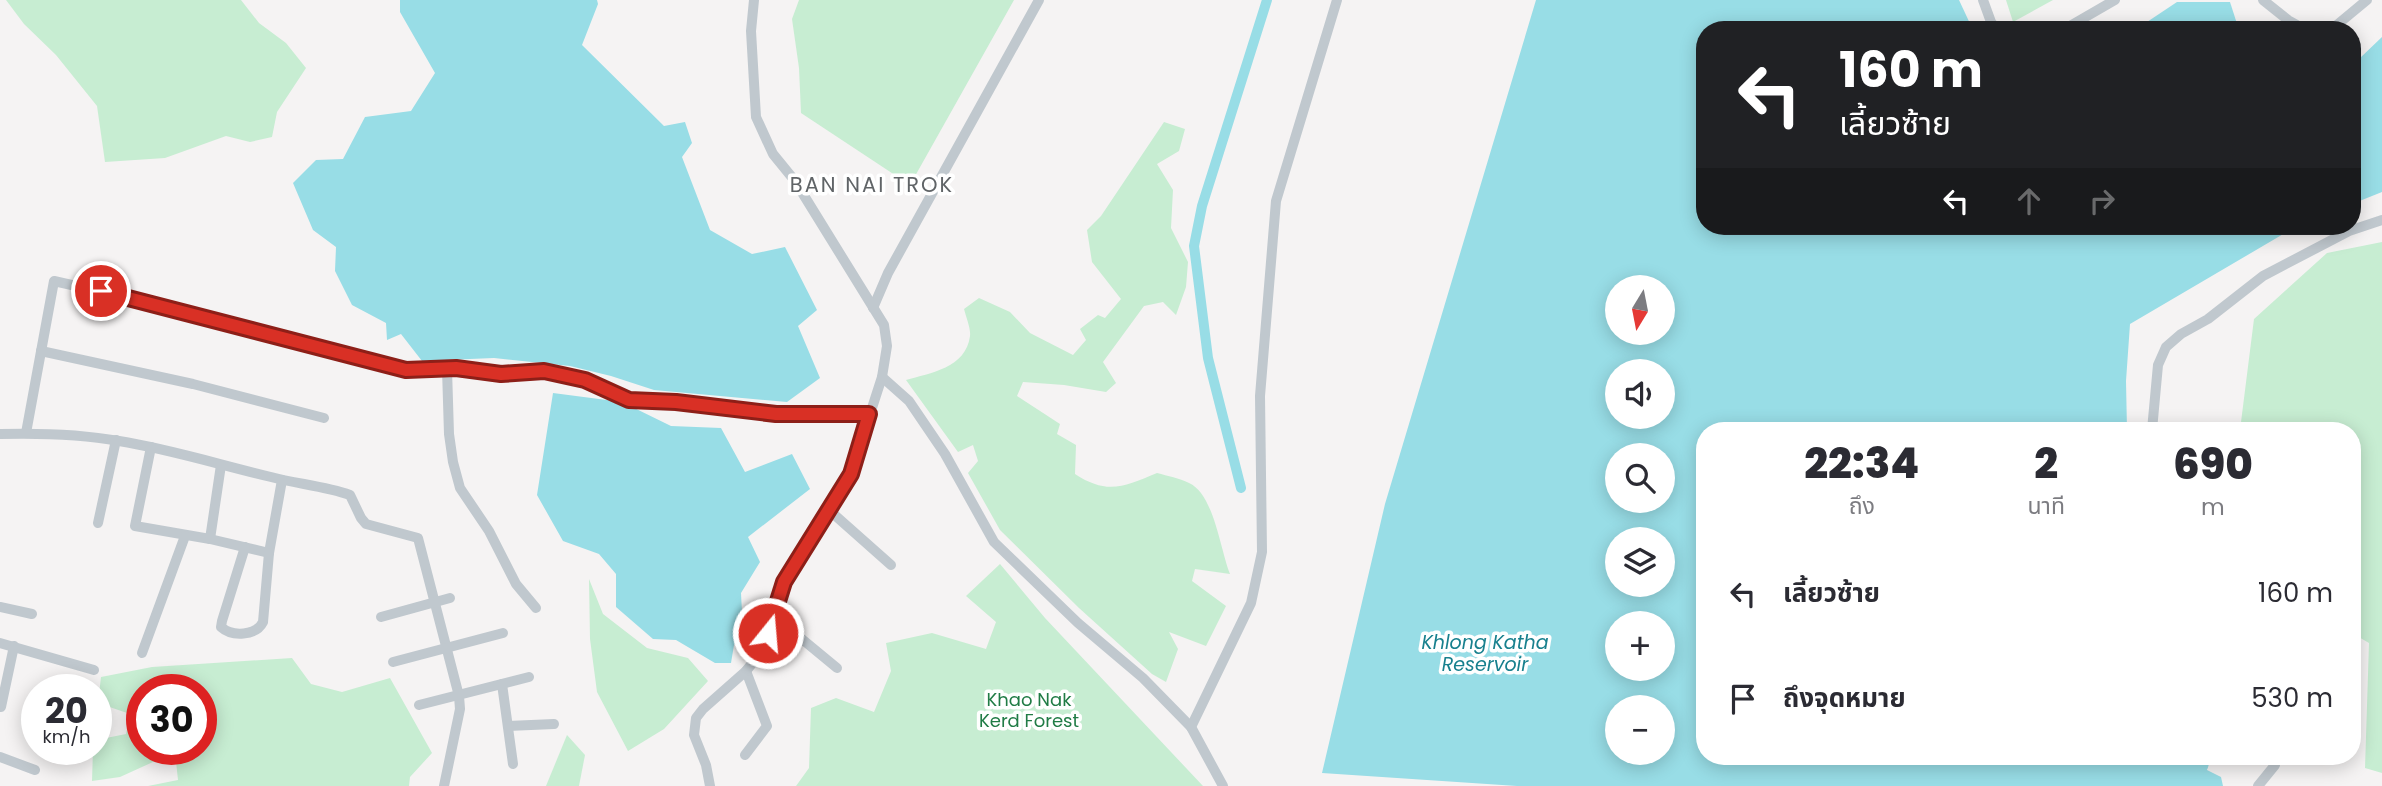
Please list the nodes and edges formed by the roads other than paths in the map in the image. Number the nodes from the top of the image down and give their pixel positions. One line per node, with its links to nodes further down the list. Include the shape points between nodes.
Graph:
1 (754, 0): 15 (street, via 751,31 756,117 773,154)
2 (1039, 0): 15 (street)
3 (1337, 0): 58 (street, via 1276,201 1260,396 1262,552 1251,603)
4 (1983, 0): 8 (street)
5 (2115, 0): 9 (street)
6 (2263, 0): 10 (street)
7 (2367, 0): 11 (street)
8 (1991, 21)
9 (2079, 21)
10 (2290, 21)
11 (2342, 21)
12 (2382, 220): 13 (street)
13 (2361, 227)
14 (2341, 235): 21 (street, via 2263,276 2166,346 2158,365)
15 (873, 308): 18 (street, via 886,336)
16 (41, 351): 17 (street, via 54,281 406,370); 20 (street); 22 (street)
17 (447, 369): 19 (street, via 501,374 544,371 585,380 629,400 776,414); 38 (street, via 449,434 460,488 516,584)
18 (882, 377): 19 (street); 58 (street, via 909,401 994,542)
19 (869, 414): 28 (street, via 851,474)
20 (324, 418)
21 (2153, 422)
22 (26, 433): 23 (street); 24 (street)
23 (0, 434)
24 (116, 440): 25 (street); 29 (street)
25 (151, 447): 26 (street); 30 (street, via 135,526)
26 (221, 465): 27 (street); 31 (street)
27 (282, 480): 33 (street); 36 (street, via 350,495 366,524 418,538)
28 (829, 510): 34 (street); 40 (street, via 784,582)
29 (98, 523)
30 (185, 536): 31 (street); 46 (street)
31 (210, 539): 32 (street)
32 (245, 547): 33 (street); 33 (street, via 222,621 221,627 228,632 261,628)
33 (269, 553)
34 (891, 565)
35 (450, 598): 36 (street)
36 (435, 602): 41 (street); 45 (street)
37 (0, 607): 39 (street)
38 (537, 608)
39 (32, 614)
40 (774, 616): 48 (street); 50 (street, via 763,650)
41 (381, 617)
42 (503, 633): 45 (street)
43 (0, 643): 44 (street)
44 (14, 646): 49 (street); 55 (street)
45 (446, 648): 47 (street); 53 (street)
46 (142, 653)
47 (393, 662)
48 (837, 668)
49 (94, 670)
50 (746, 671): 59 (street, via 767,726); 65 (street, via 696,718 694,735)
51 (529, 677): 52 (street)
52 (502, 684): 53 (street); 57 (street)
53 (459, 696): 54 (street); 64 (street)
54 (419, 705)
55 (1, 707)
56 (554, 724): 57 (street)
57 (508, 726): 61 (street)
58 (1191, 727): 66 (street)
59 (745, 755)
60 (0, 757): 63 (street)
61 (513, 764)
62 (2275, 765): 67 (street)
63 (35, 770)
64 (444, 786)
65 (710, 786)
66 (1223, 786)
67 (2258, 786)

